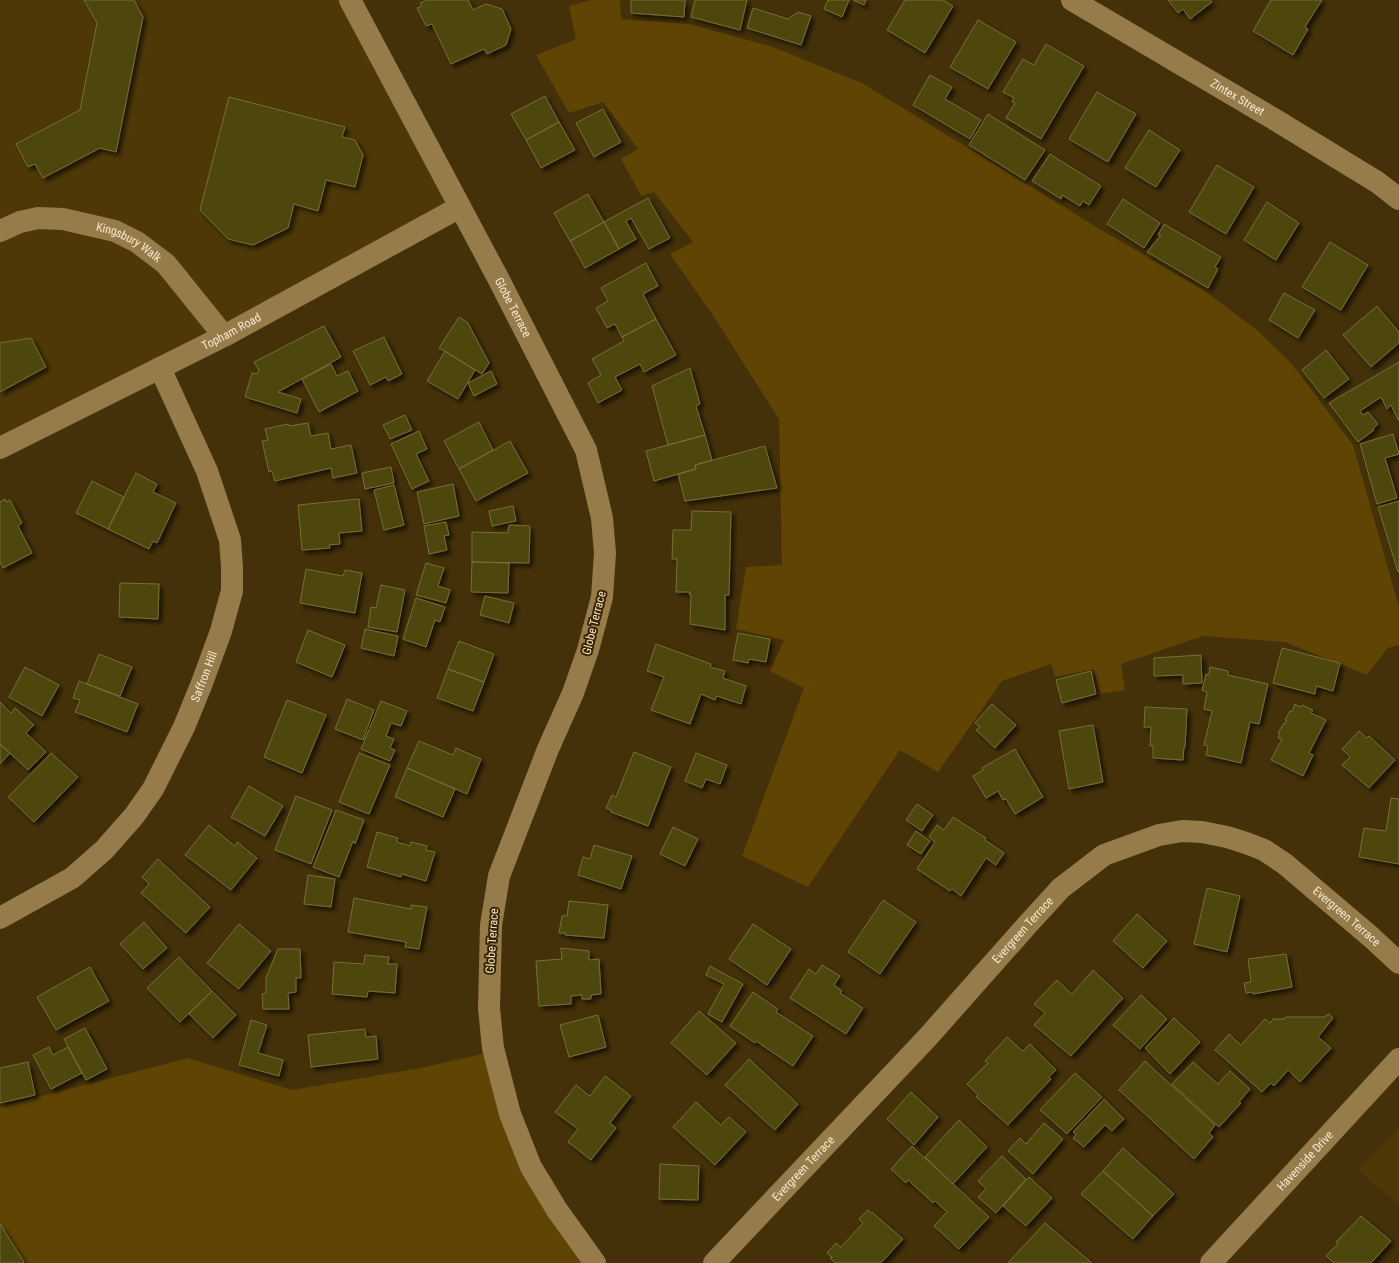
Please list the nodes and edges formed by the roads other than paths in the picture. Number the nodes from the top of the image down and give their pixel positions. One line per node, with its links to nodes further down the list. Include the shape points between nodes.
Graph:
1 (350, 0): 4 (street, Globe Terrace)
2 (1072, 0): 3 (street, Zintex Street, via 1287,126 1378,182)
3 (1399, 199)
4 (460, 207): 6 (street, Topham Road); 12 (street, Globe Terrace, via 586,450 602,518 605,553 602,597 588,650 499,876 491,925 489,1008 493,1048 510,1114 532,1167 557,1210)
5 (0, 231): 6 (street, Kingsbury Walk, via 20,222 38,218 63,219 115,231 137,242 166,264)
6 (224, 336): 7 (street, Topham Road)
7 (160, 368): 8 (street, Topham Road); 9 (street, Saffron Hill, via 207,471 230,540 232,591 221,631 184,727 153,789 134,816 104,850 72,878)
8 (0, 448)
9 (0, 918)
10 (1399, 963): 13 (street, Evergreen Terrace, via 1285,864 1264,850 1246,843 1202,832 1182,831 1159,835 1104,855 1061,888 927,1038)
11 (1399, 1059): 14 (street, Havenside Drive)
12 (595, 1263)
13 (714, 1263)
14 (1211, 1263)

